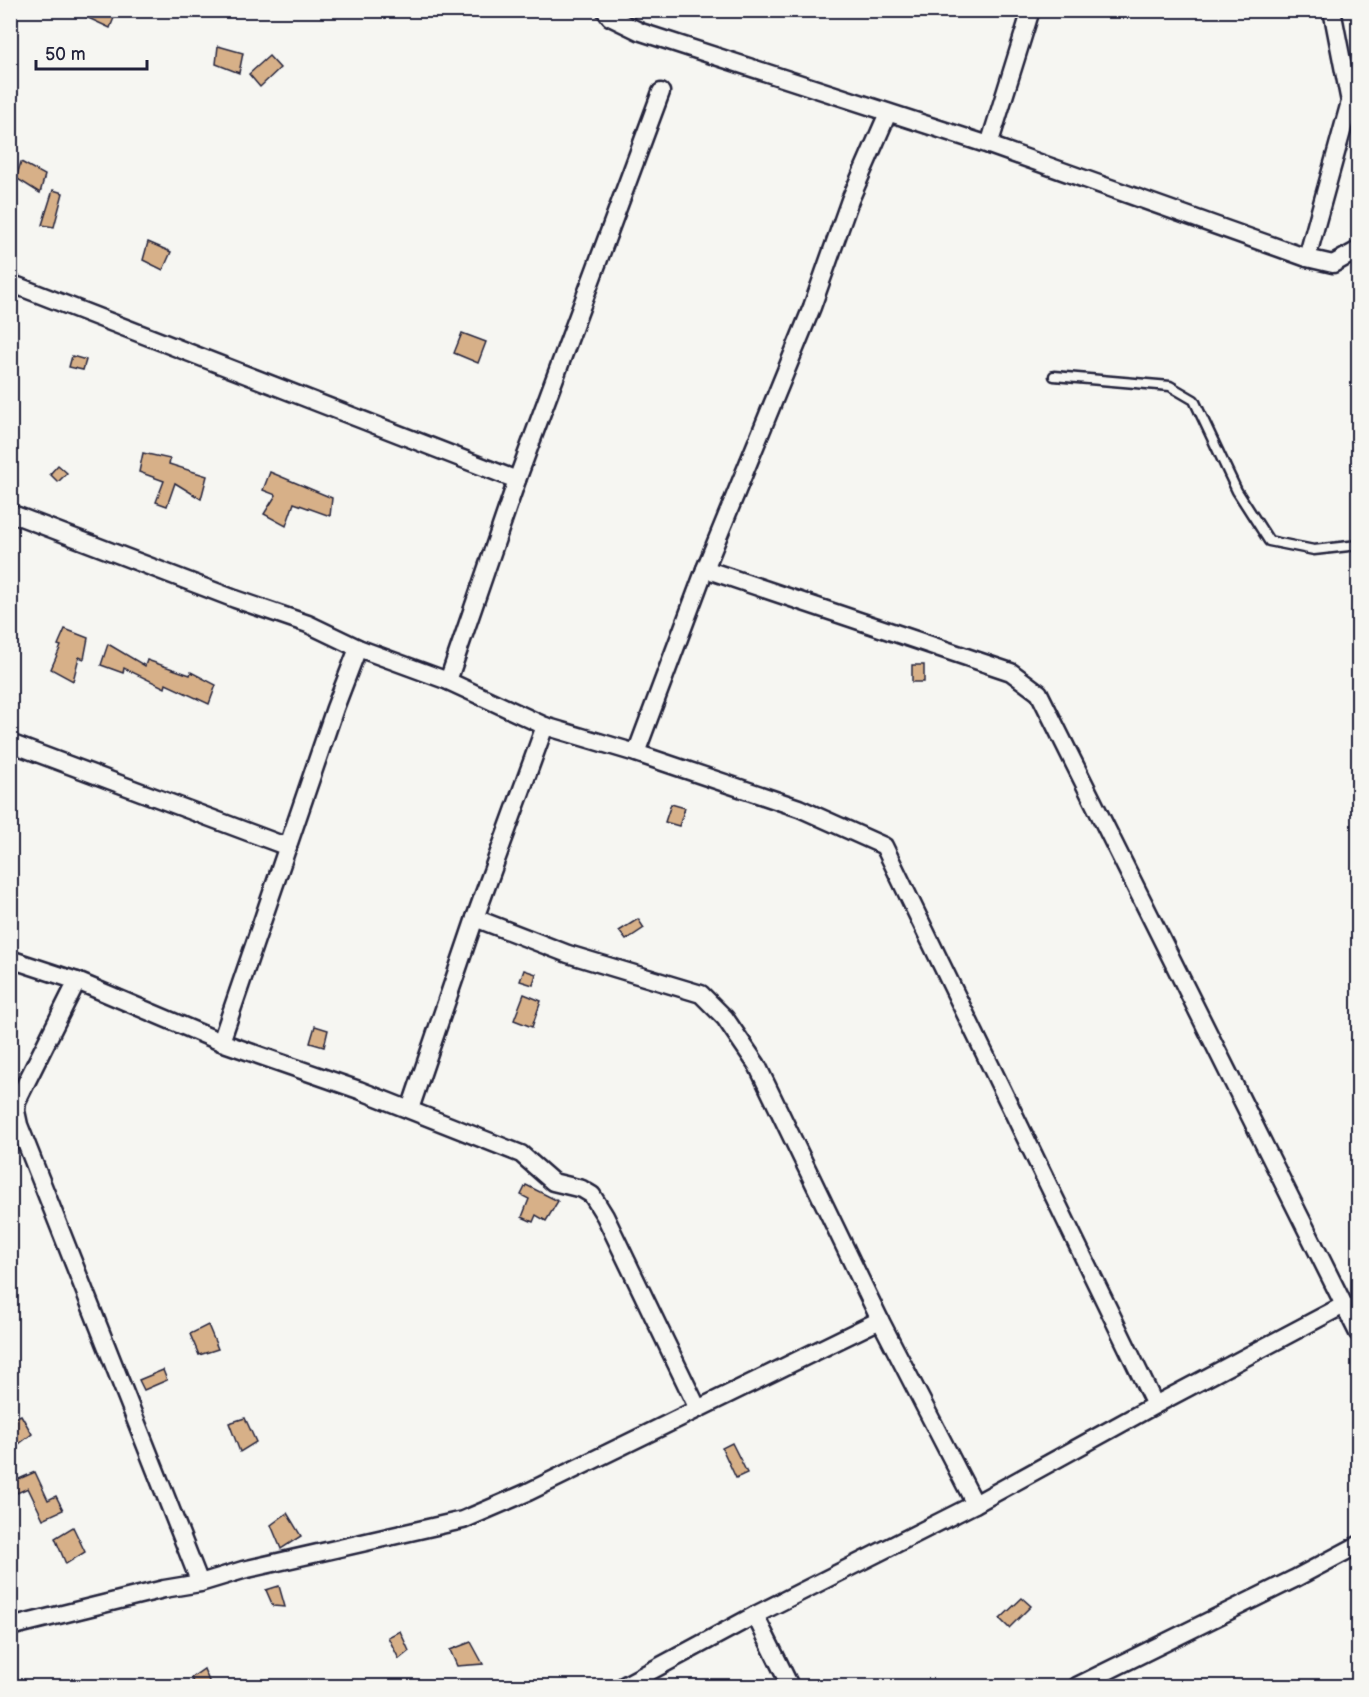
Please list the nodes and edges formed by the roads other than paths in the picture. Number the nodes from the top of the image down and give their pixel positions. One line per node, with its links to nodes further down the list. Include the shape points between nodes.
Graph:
1 (605, 10): 5 (street, via 610,17 641,32)
2 (1031, 10): 6 (street)
3 (1332, 10): 8 (street, via 1350,102)
4 (661, 92): 11 (street)
5 (888, 113): 6 (street); 14 (street)
6 (989, 145): 8 (street)
7 (1359, 250): 8 (street, via 1334,264)
8 (1307, 258)
9 (10, 284): 11 (street)
10 (1054, 376): 13 (lane, via 1170,386 1194,400 1237,491 1269,541 1314,550)
11 (517, 480): 16 (street)
12 (10, 513): 15 (street, via 308,624)
13 (1359, 544)
14 (705, 569): 19 (street); 26 (street, via 1011,672 1039,693)
15 (358, 648): 16 (street); 20 (street)
16 (448, 681): 17 (street)
17 (545, 726): 19 (street); 21 (street)
18 (10, 743): 20 (street)
19 (636, 753): 29 (street, via 799,808 884,846)
20 (288, 847): 24 (street)
21 (475, 918): 25 (street); 27 (street, via 568,954 701,994 725,1018 758,1065)
22 (10, 959): 23 (street)
23 (77, 981): 24 (street); 33 (street, via 16,1110)
24 (221, 1042): 25 (street)
25 (410, 1109): 30 (street, via 521,1154 553,1182 592,1195)
26 (1344, 1305): 28 (street); 29 (street)
27 (880, 1320): 30 (street); 31 (street)
28 (1359, 1333)
29 (1155, 1405): 31 (street)
30 (698, 1408): 33 (street, via 463,1520)
31 (975, 1504): 34 (street)
32 (1359, 1545): 38 (street)
33 (200, 1582): 35 (street)
34 (755, 1616): 36 (street); 37 (street)
35 (10, 1628)
36 (623, 1686)
37 (790, 1686)
38 (1077, 1686)

